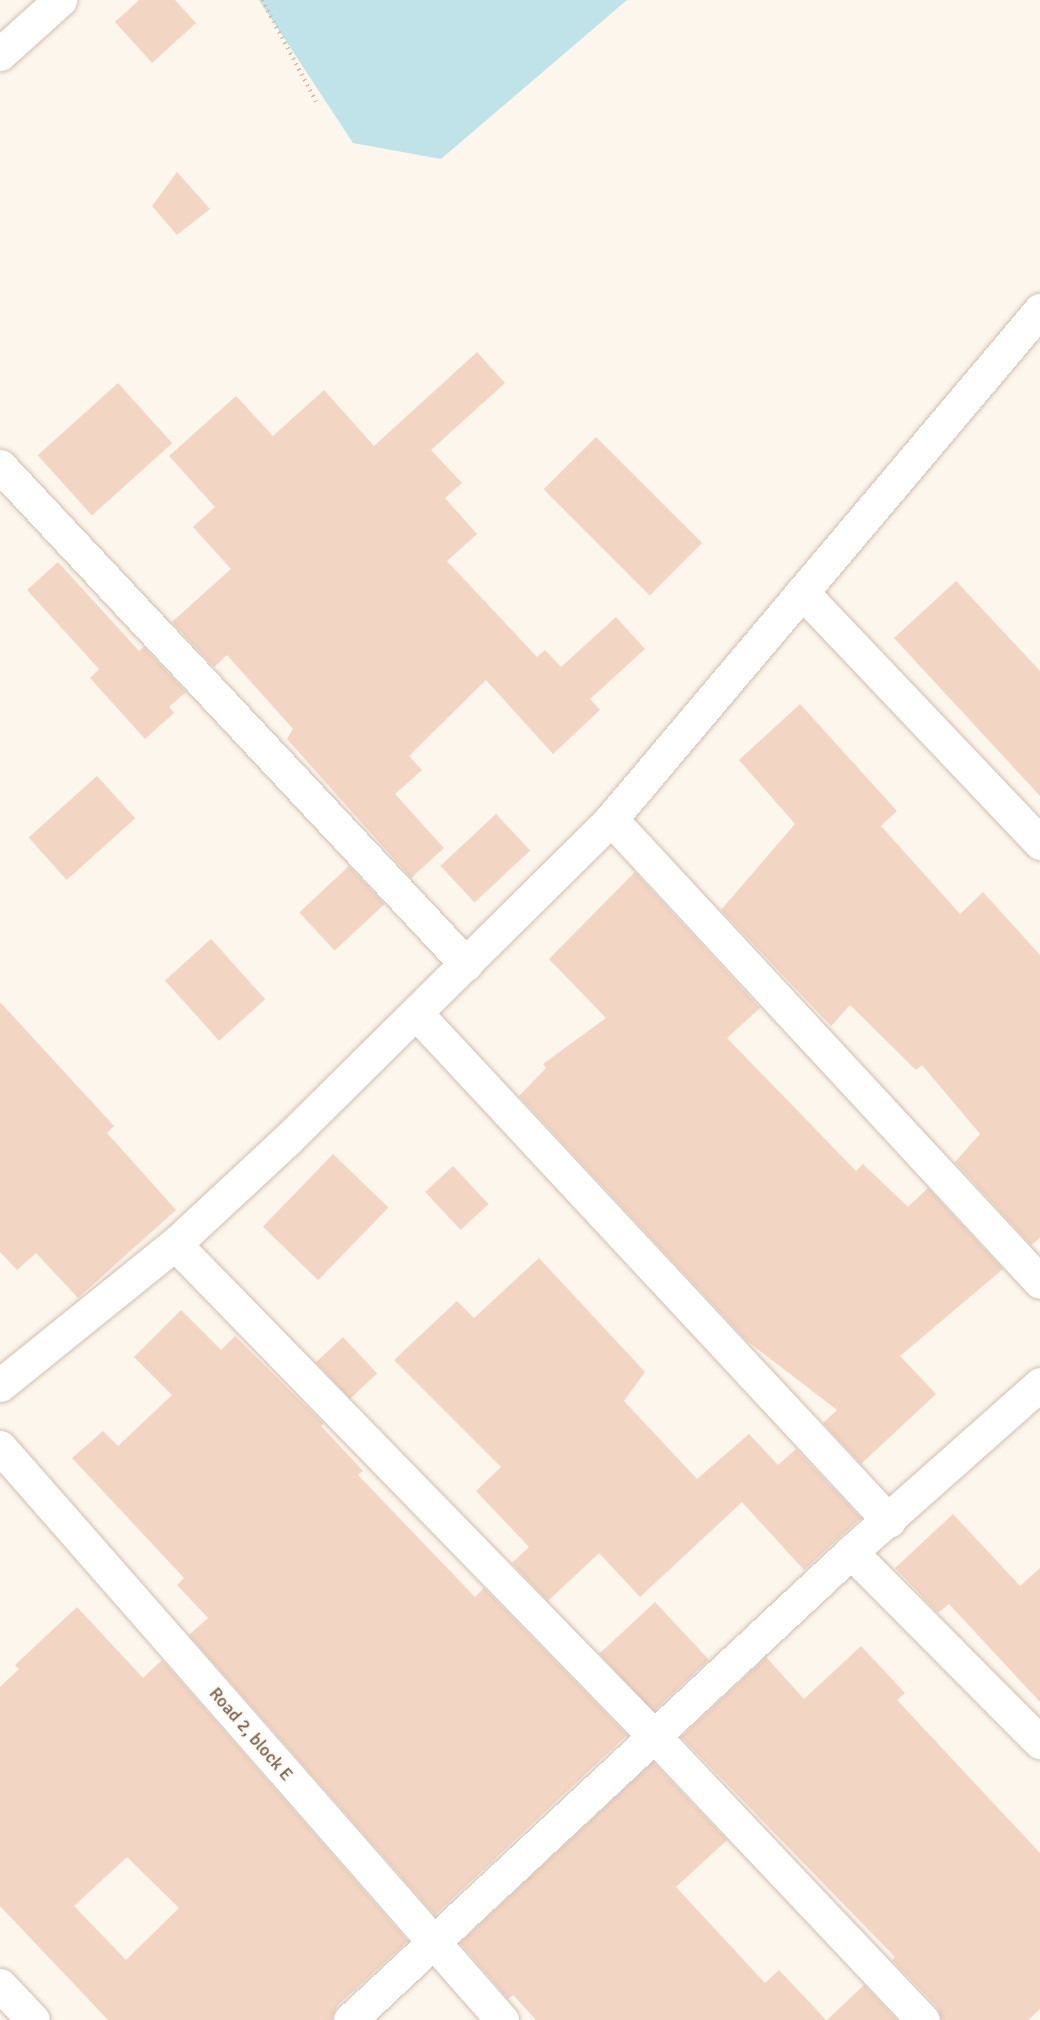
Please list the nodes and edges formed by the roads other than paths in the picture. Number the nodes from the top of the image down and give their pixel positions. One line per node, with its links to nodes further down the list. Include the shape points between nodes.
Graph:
1 (60, 0): 2 (street)
2 (0, 54)
3 (1040, 310): 5 (street)
4 (0, 466): 8 (street)
5 (802, 592): 6 (street); 7 (street)
6 (611, 819): 8 (street); 11 (street)
7 (1040, 843)
8 (466, 964): 9 (street)
9 (416, 1013): 10 (street); 15 (street)
10 (175, 1244): 13 (street); 17 (street)
11 (1040, 1282)
12 (1040, 1384): 15 (street)
13 (0, 1386)
14 (0, 1447): 19 (street, Road 2, block E)
15 (889, 1521): 16 (street)
16 (850, 1552): 17 (street); 18 (street)
17 (656, 1737): 19 (street); 24 (street)
18 (1040, 1742)
19 (432, 1940): 22 (street); 23 (street, Road 2, block E)
20 (0, 1985): 21 (street)
21 (33, 2020)
22 (350, 2020)
23 (502, 2020)
24 (923, 2020)

